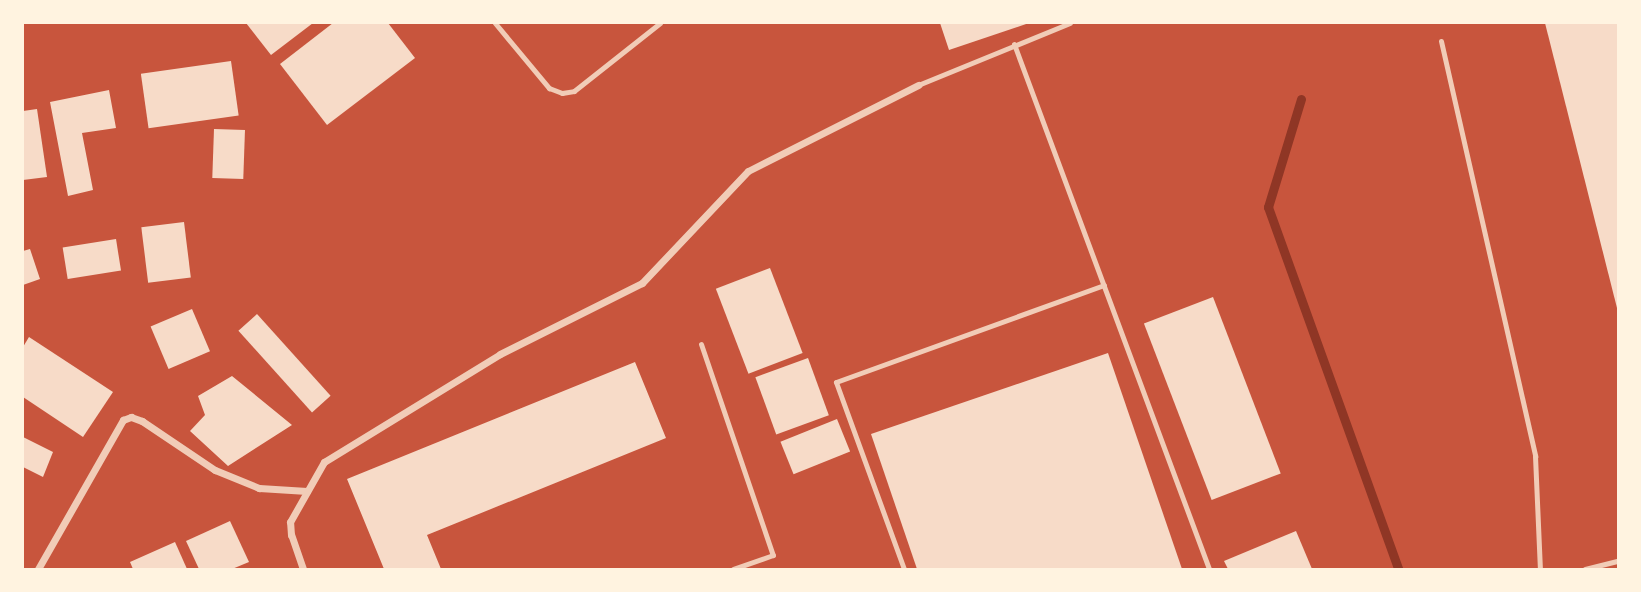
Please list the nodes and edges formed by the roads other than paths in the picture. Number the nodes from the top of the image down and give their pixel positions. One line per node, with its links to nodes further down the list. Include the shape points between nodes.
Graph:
1 (495, 23): 2 (lane, via 549,88 562,93 574,91)
2 (660, 23)
3 (1070, 23): 5 (lane)
4 (1441, 41): 16 (lane, via 1535,456)
5 (1014, 44): 6 (lane); 7 (lane)
6 (918, 85): 9 (street, via 748,172 642,283 500,354 324,461)
7 (1104, 285): 14 (lane, via 836,382); 15 (lane)
8 (701, 344): 13 (lane, via 773,555)
9 (307, 491): 11 (street, via 258,488 237,480 131,417 123,421); 12 (street, via 290,522)
10 (1618, 561): 17 (lane)
11 (38, 569)
12 (303, 569)
13 (733, 569)
14 (904, 569)
15 (1209, 569)
16 (1540, 569)
17 (1585, 569)

